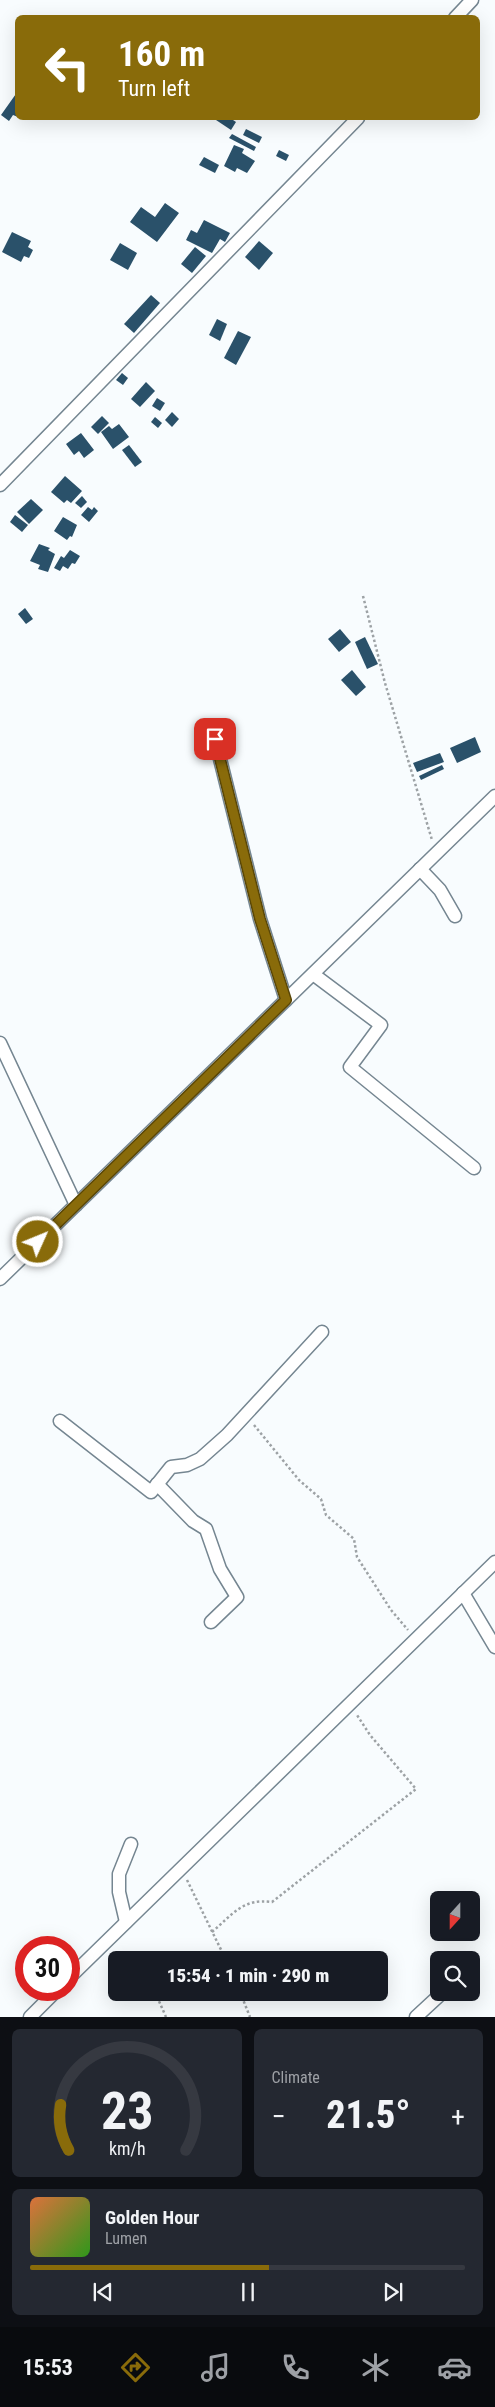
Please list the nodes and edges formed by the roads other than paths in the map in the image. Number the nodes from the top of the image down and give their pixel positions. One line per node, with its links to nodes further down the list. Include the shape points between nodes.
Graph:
1 (472, 0): 2 (street)
2 (458, 15)
3 (356, 120): 4 (street)
4 (0, 485)
5 (215, 739): 10 (street, via 260,919)
6 (495, 796): 7 (street)
7 (420, 869): 8 (street, via 440,890); 9 (street)
8 (455, 916)
9 (313, 974): 10 (street); 12 (street, via 382,1024 350,1067)
10 (286, 1000): 13 (street)
11 (0, 1043): 13 (street)
12 (474, 1168)
13 (76, 1205): 14 (street)
14 (0, 1279)
15 (322, 1332): 17 (street, via 246,1415 200,1459 188,1465 170,1467)
16 (60, 1421): 17 (street, via 151,1492)
17 (157, 1484): 20 (street, via 193,1521 206,1529 220,1569 237,1597)
18 (495, 1562): 19 (street)
19 (463, 1594): 21 (street); 23 (street)
20 (211, 1622)
21 (495, 1647)
22 (131, 1844): 23 (street, via 119,1874 119,1892)
23 (126, 1922): 24 (street)
24 (80, 1967)
25 (46, 2001): 27 (street)
26 (433, 2001): 28 (street)
27 (30, 2017)
28 (416, 2017)

